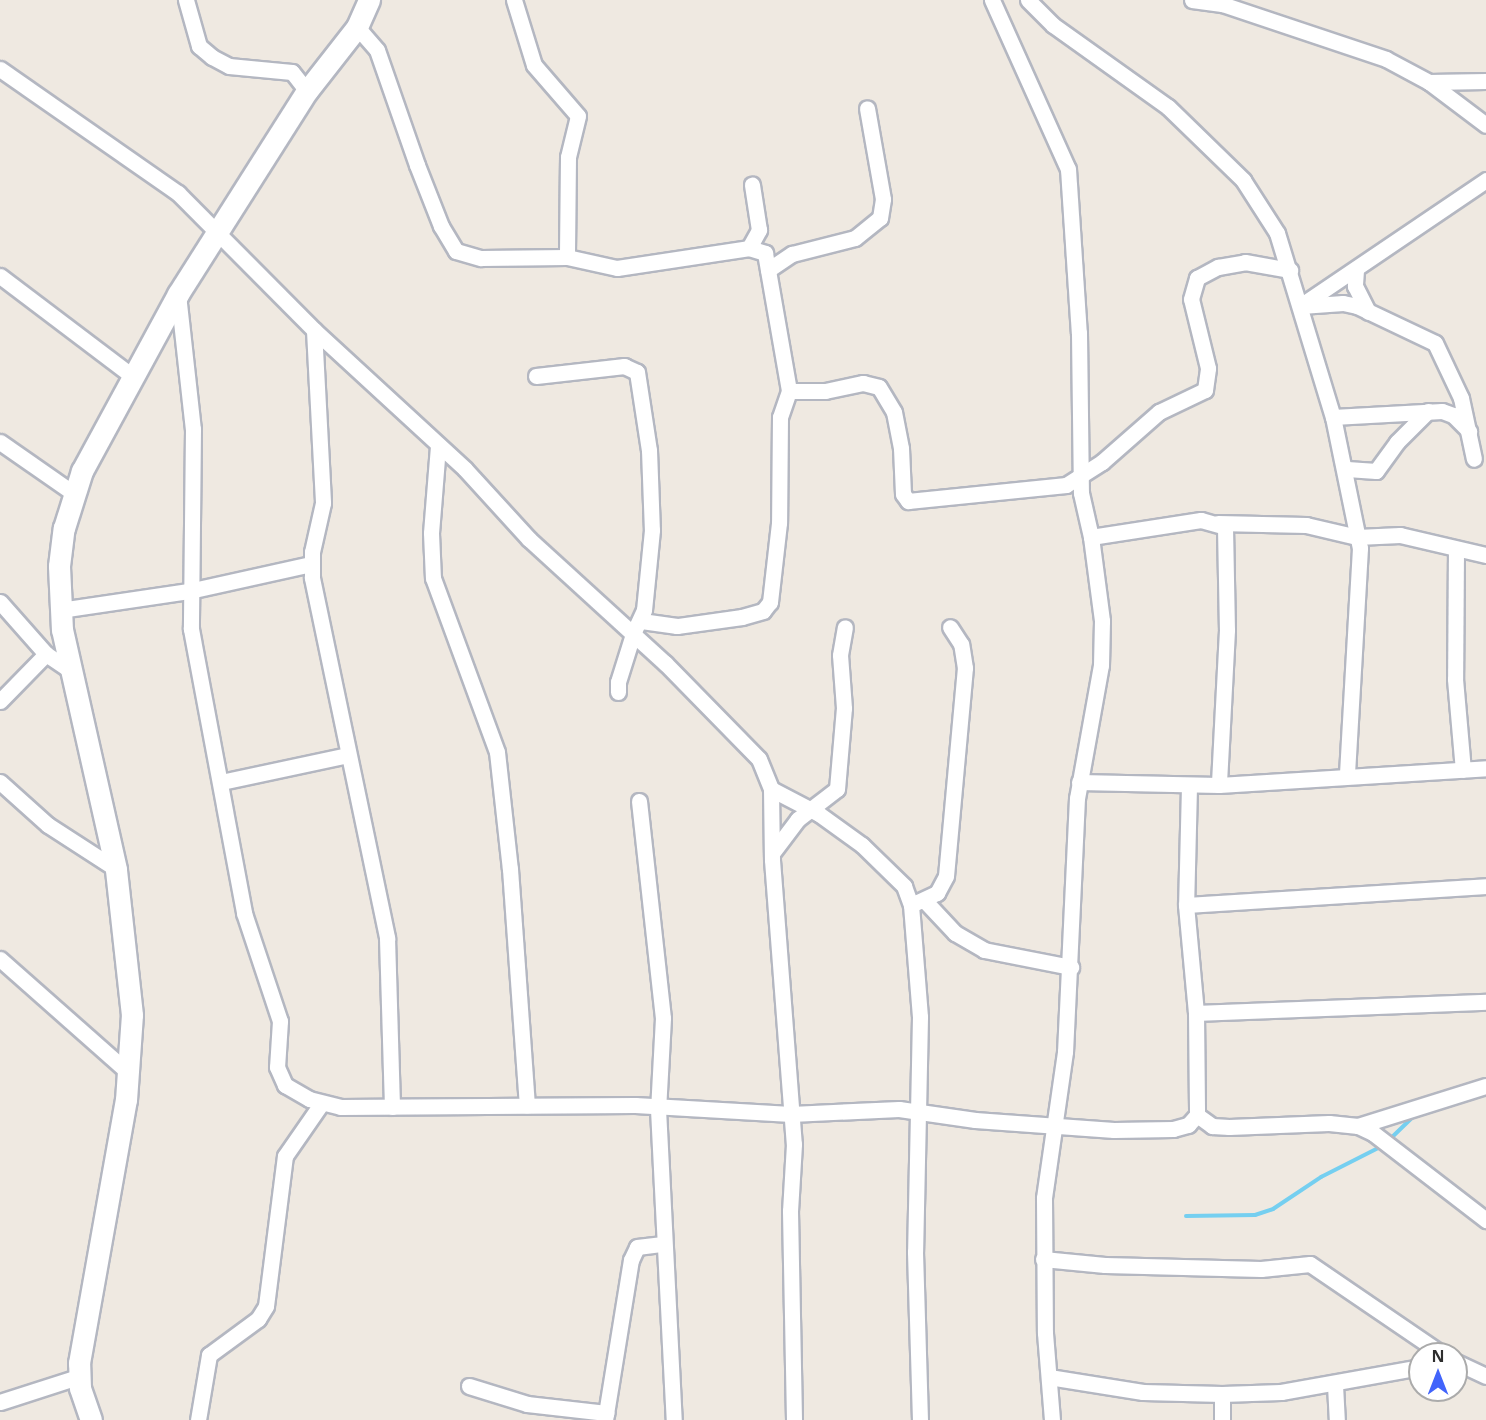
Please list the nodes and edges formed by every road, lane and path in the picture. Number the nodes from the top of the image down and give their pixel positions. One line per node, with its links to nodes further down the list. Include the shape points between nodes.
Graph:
1 (186, 0): 11 (street, via 199,46 212,57 229,66 292,72)
2 (369, 0): 7 (street)
3 (514, 0): 18 (street, via 534,65 578,116 568,157)
4 (992, 0): 37 (street, via 1068,169)
5 (1028, 0): 20 (street, via 1053,25 1168,107 1243,180 1277,233)
6 (1192, 0): 10 (street, via 1233,7 1386,59)
7 (357, 27): 11 (street); 18 (street, via 376,50 441,226 456,252 481,258)
8 (0, 69): 16 (street, via 119,148 178,193)
9 (1486, 81): 10 (street)
10 (1428, 82): 13 (street)
11 (307, 91): 16 (street)
12 (867, 108): 19 (street, via 883,199 880,218 855,238 792,254)
13 (1486, 125)
14 (1486, 180): 21 (street)
15 (752, 185): 17 (street, via 760,220 756,239)
16 (217, 232): 23 (street); 26 (street)
17 (749, 248): 18 (street, via 617,268); 19 (street, via 765,253)
18 (567, 256)
19 (768, 270): 29 (street)
20 (1290, 270): 24 (street); 37 (street, via 1245,262 1204,271 1197,278 1191,299 1208,369 1208,385 1199,396 1152,417)
21 (1356, 270): 24 (street); 25 (street, via 1355,286)
22 (0, 276): 27 (street)
23 (178, 294): 27 (street); 45 (street, via 193,429 195,545)
24 (1301, 306): 25 (street, via 1343,303); 31 (street)
25 (1368, 312): 32 (street, via 1435,343 1461,398)
26 (314, 330): 34 (street); 44 (street, via 323,503)
27 (131, 375): 38 (street)
28 (536, 376): 50 (street, via 624,366 637,372 652,486 651,541)
29 (789, 391): 37 (street, via 825,391 863,383 879,387 891,403 897,426 903,494 908,501 1053,488); 50 (street, via 780,417 777,553 766,607 742,617)
30 (1428, 411): 31 (street); 32 (street, via 1453,415); 36 (street, via 1397,442 1376,471)
31 (1333, 417): 36 (street)
32 (1468, 431): 35 (street)
33 (0, 442): 38 (street)
34 (438, 446): 50 (street, via 529,539); 79 (street, via 431,533 434,578 496,752 510,869)
35 (1474, 459)
36 (1347, 469): 41 (street, via 1352,526)
37 (1082, 478): 40 (street)
38 (73, 493): 47 (street, via 60,547)
39 (1218, 523): 40 (street, via 1187,521); 41 (street, via 1306,525); 62 (street, via 1228,535)
40 (1091, 537): 61 (street, via 1102,644)
41 (1357, 537): 42 (street, via 1400,536); 58 (street, via 1360,558)
42 (1456, 549): 43 (street); 57 (street, via 1455,679)
43 (1486, 555)
44 (311, 564): 45 (street); 55 (street)
45 (189, 591): 47 (street); 60 (street, via 191,629)
46 (0, 602): 51 (street)
47 (60, 610): 52 (street)
48 (845, 627): 66 (street, via 840,655 844,708 837,789)
49 (950, 627): 70 (street, via 961,644 965,668 946,876 937,892)
50 (637, 628): 53 (street); 64 (street, via 759,759)
51 (46, 654): 52 (street); 54 (street)
52 (69, 670): 68 (street)
53 (618, 692)
54 (0, 701)
55 (348, 755): 60 (street); 80 (street, via 387,938)
56 (1486, 768): 57 (street)
57 (1463, 770): 58 (street)
58 (1347, 776): 62 (street)
59 (0, 782): 68 (street, via 55,830)
60 (221, 782): 78 (street, via 244,913 280,1021 278,1073 297,1094)
61 (1079, 782): 63 (street); 73 (street)
62 (1219, 785): 63 (street)
63 (1189, 786): 71 (street)
64 (771, 789): 66 (street); 67 (street)
65 (639, 801): 81 (street, via 663,1018)
66 (810, 811): 67 (street, via 794,823); 70 (street, via 878,859)
67 (773, 852): 83 (street)
68 (116, 869): 76 (street, via 130,980)
69 (1486, 886): 71 (street)
70 (918, 903): 73 (street, via 984,950); 82 (street)
71 (1185, 905): 75 (street)
72 (0, 959): 76 (street)
73 (1071, 967): 85 (street, via 1062,1082)
74 (1486, 1002): 75 (street)
75 (1196, 1013): 84 (street)
76 (129, 1073): 94 (street)
77 (1486, 1086): 86 (street)
78 (321, 1104): 80 (street); 102 (street, via 285,1156 266,1306 258,1318 209,1355)
79 (527, 1105): 80 (street); 81 (street)
80 (392, 1107)
81 (658, 1108): 83 (street); 88 (street)
82 (918, 1111): 83 (street); 85 (street, via 975,1120); 105 (street, via 915,1252)
83 (791, 1114): 104 (street)
84 (1197, 1115): 85 (street, via 1188,1125 1173,1129); 86 (street, via 1212,1125 1229,1127 1329,1123)
85 (1054, 1124): 89 (street, via 1044,1197)
86 (1358, 1126): 87 (street, via 1373,1133)
87 (1486, 1220)
88 (663, 1244): 100 (street, via 638,1247 631,1260); 103 (street)
89 (1043, 1259): 90 (street, via 1105,1265 1261,1269 1310,1264); 95 (street)
90 (1424, 1342)
91 (1468, 1368): 93 (street)
92 (1408, 1369): 96 (street)
93 (1486, 1376)
94 (78, 1377): 99 (street); 101 (street)
95 (1049, 1377): 98 (street, via 1143,1392); 106 (street)
96 (1335, 1384): 98 (street, via 1281,1392); 108 (street)
97 (469, 1386): 100 (street, via 526,1404)
98 (1222, 1394): 107 (street)
99 (0, 1402)
100 (606, 1417)
101 (91, 1420)
102 (198, 1420)
103 (674, 1420)
104 (794, 1420)
105 (920, 1420)
106 (1052, 1420)
107 (1222, 1420)
108 (1337, 1420)

